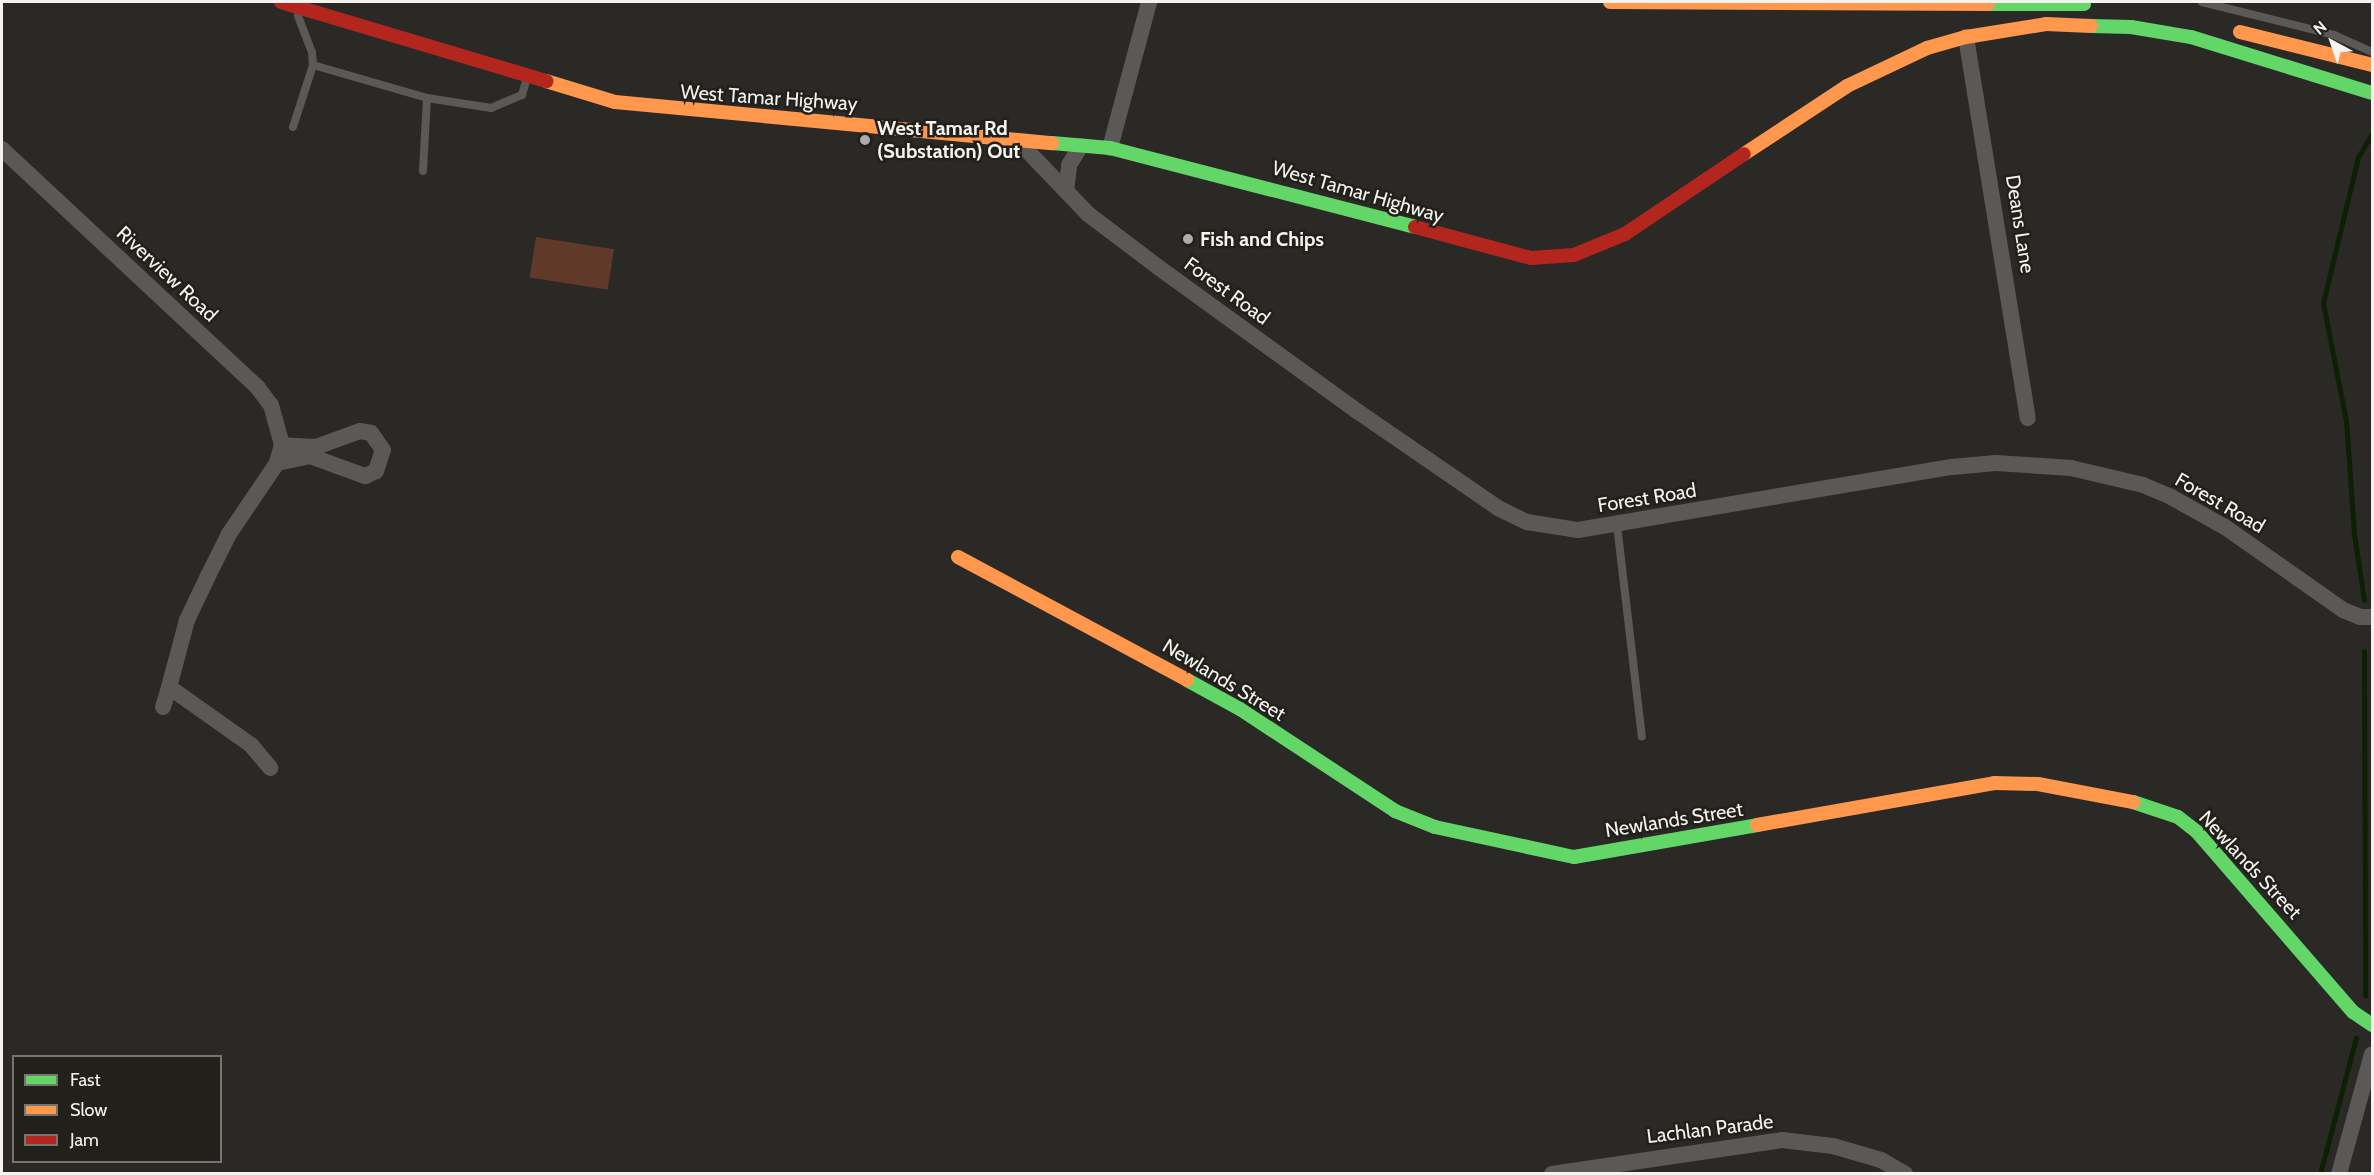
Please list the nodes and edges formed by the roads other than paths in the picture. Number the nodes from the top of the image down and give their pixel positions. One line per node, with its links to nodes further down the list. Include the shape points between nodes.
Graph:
1 (1149, 2): 18 (street)
2 (1610, 2): 3 (main road)
3 (1975, 2): 6 (main road)
4 (2202, 2): 9 (lane, via 2334,35)
5 (286, 3): 10 (lane, via 304,25); 12 (main road, West Tamar Highway)
6 (2104, 6)
7 (2230, 29): 11 (main road)
8 (1966, 37): 13 (main road, West Tamar Highway, via 2046,24 2131,27 2191,37); 18 (main road, West Tamar Highway, via 1926,48 1847,86 1625,234 1574,255 1531,258 1499,251 1225,175); 22 (street, Deans Lane)
9 (2373, 52)
10 (313, 65): 14 (lane); 15 (lane)
11 (2373, 65)
12 (527, 78): 14 (lane, via 522,95 491,108); 16 (main road, West Tamar Highway, via 615,102 664,110)
13 (2373, 93)
14 (427, 98): 20 (lane)
15 (293, 128)
16 (1015, 138): 17 (main road, West Tamar Highway); 21 (street, Forest Road)
17 (1081, 146): 18 (main road, West Tamar Highway); 21 (street, via 1069,165)
18 (1110, 148)
19 (2, 149): 23 (street, Riverview Road, via 258,388 271,405)
20 (423, 171)
21 (1066, 191): 25 (street, Forest Road, via 1088,214 1158,267 1498,508 1527,522 1555,529)
22 (2028, 418)
23 (282, 445): 24 (street); 24 (street, via 316,447 360,431 371,433 379,441 382,460 376,471 365,477 310,456)
24 (277, 463): 28 (street, via 229,534 199,594 187,620)
25 (1617, 525): 27 (street, Forest Road, via 1952,467 1996,463 2071,468 2143,485 2171,497 2225,526 2343,610 2360,618); 30 (lane)
26 (958, 557): 32 (main road, Newlands Street, via 1240,709 1395,811 1435,827 1552,855 1574,857 1994,783 2038,784 2153,806 2178,817 2197,832 2353,1012)
27 (2373, 616)
28 (169, 687): 29 (street); 31 (street, via 250,746)
29 (163, 707)
30 (1642, 737)
31 (270, 768)
32 (2373, 1025)
33 (2373, 1054): 36 (street)
34 (1552, 1173): 35 (street, Lachlan Parade, via 1782,1140 1833,1146 1881,1160)
35 (1905, 1173)
36 (2339, 1173)

